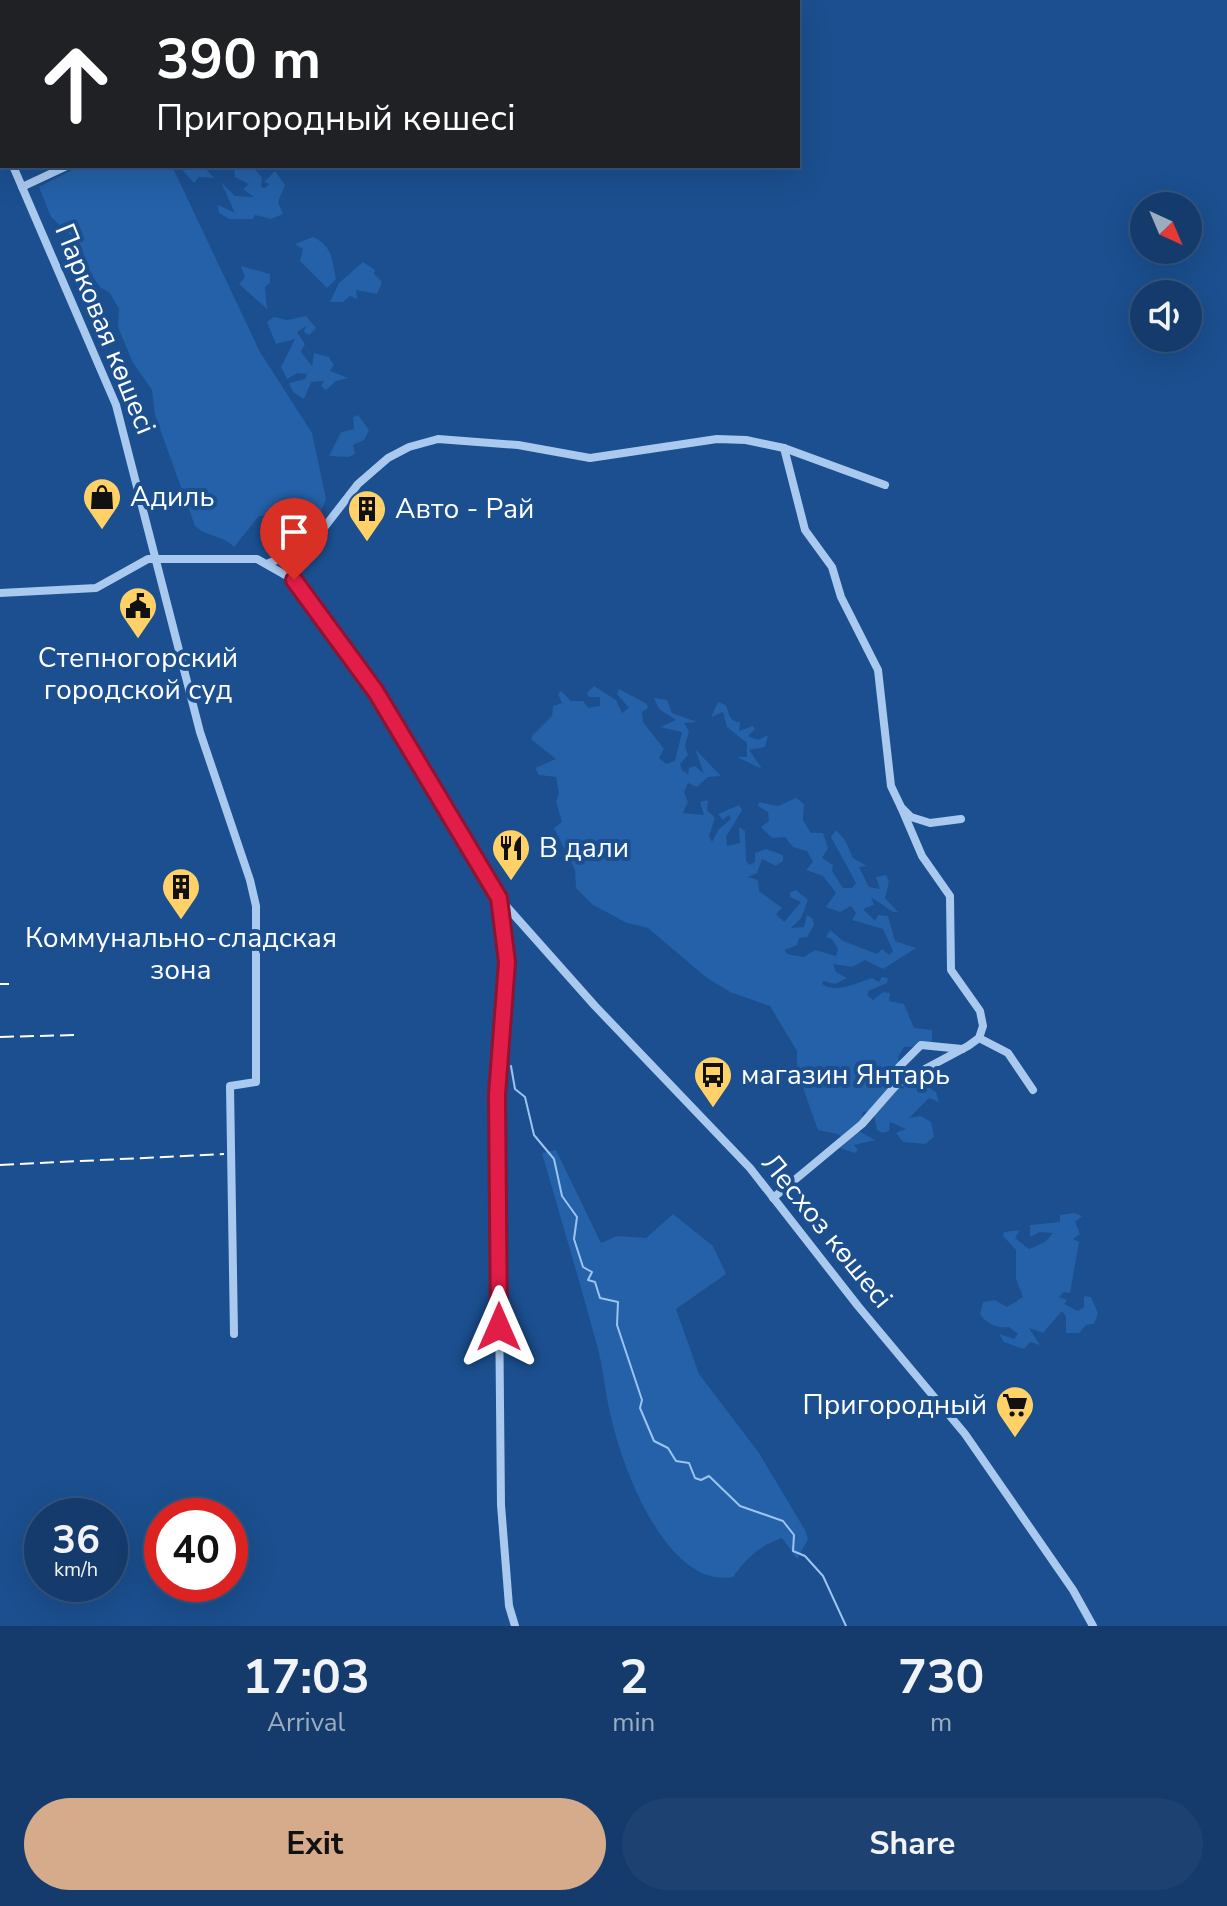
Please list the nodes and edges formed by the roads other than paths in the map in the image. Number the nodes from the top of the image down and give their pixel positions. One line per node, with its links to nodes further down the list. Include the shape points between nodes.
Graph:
1 (14, 168): 3 (street, Парковая көшесі)
2 (63, 168): 3 (street)
3 (22, 187): 6 (street, Парковая көшесі, via 116,405)
4 (784, 448): 5 (street); 7 (street, via 717,439 590,458 518,445 427,441 372,470 309,547); 9 (street, via 805,530 832,567 841,597 878,670 891,786)
5 (885, 485)
6 (157, 559): 7 (street, via 244,558); 8 (street, via 141,561 96,588); 17 (street, Парковая көшесі, via 200,732 256,906 256,1082 230,1086)
7 (269, 563): 11 (street, via 294,580 356,661)
8 (0, 593)
9 (901, 807): 10 (street, via 930,823); 12 (street, via 922,856 950,896 951,970 980,1011)
10 (961, 819)
11 (499, 898): 16 (street, Лесхоз көшесі); 19 (street, via 507,962 497,1095 501,1505)
12 (979, 1038): 13 (street); 15 (street, via 1008,1053)
13 (963, 1049): 14 (street); 14 (street, via 921,1045 899,1067)
14 (897, 1084): 16 (street, via 862,1124)
15 (1033, 1090)
16 (773, 1198): 18 (street, Лесхоз көшесі, via 965,1434)
17 (234, 1334)
18 (1092, 1621)
19 (515, 1626)

